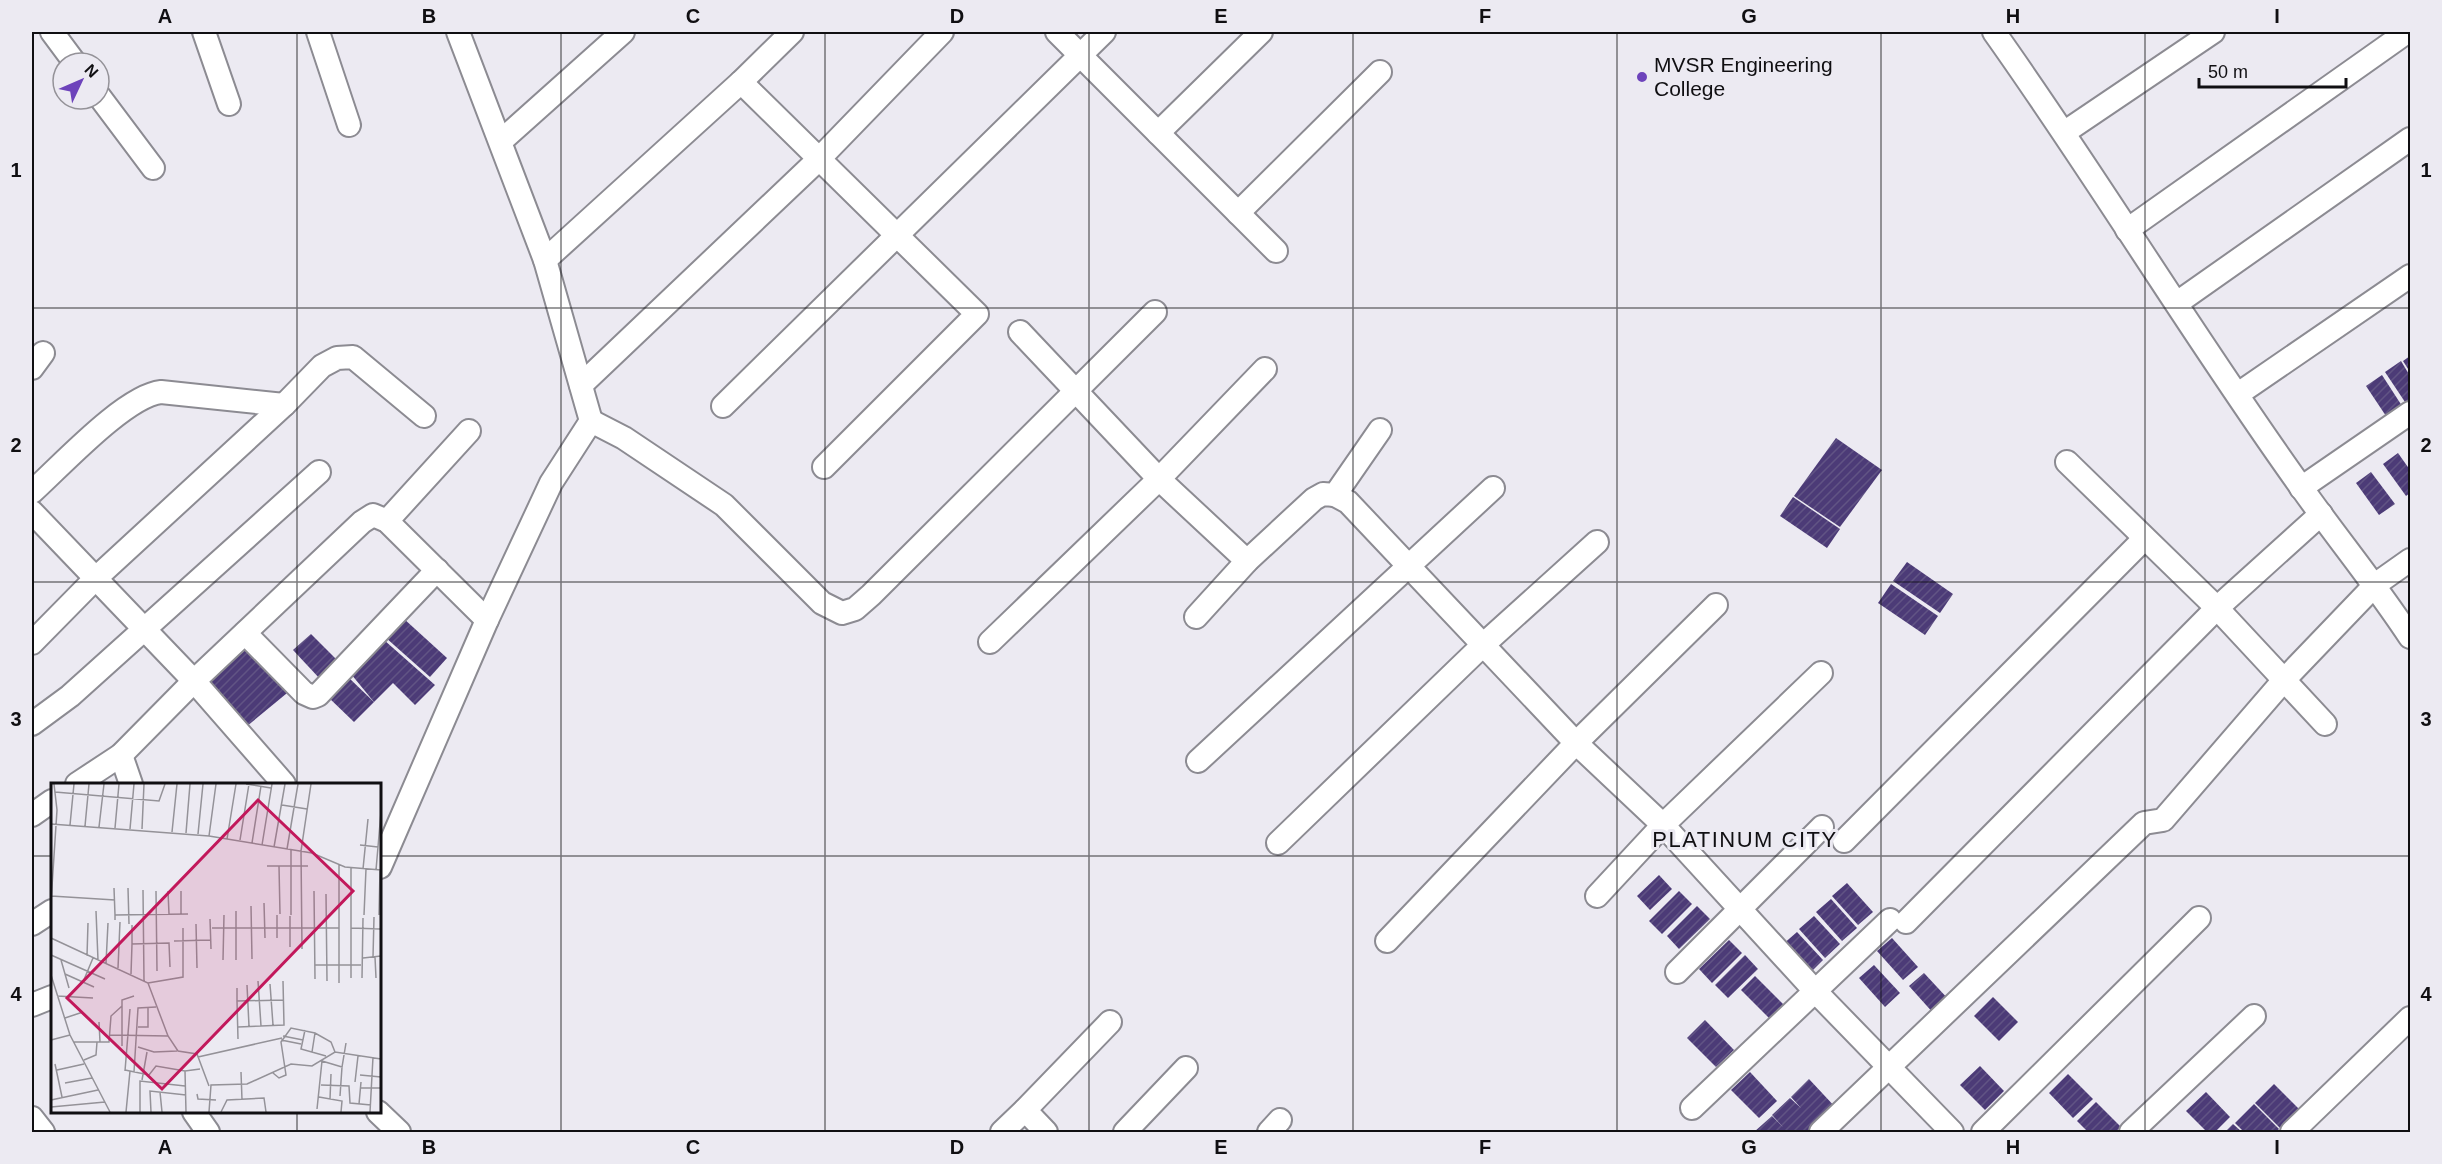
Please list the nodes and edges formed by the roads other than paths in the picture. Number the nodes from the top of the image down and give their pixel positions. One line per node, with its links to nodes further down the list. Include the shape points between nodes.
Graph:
1 (52, 32): 14 (street)
2 (204, 32): 18 (street)
3 (318, 32): 20 (street)
4 (623, 32): 24 (street)
5 (792, 32): 17 (street)
6 (942, 32): 25 (street)
7 (1056, 32): 15 (street)
8 (1104, 32): 15 (street)
9 (1261, 32): 22 (street)
10 (2213, 32): 21 (street)
11 (2407, 32): 28 (street)
12 (463, 34): 24 (street)
13 (2005, 35): 21 (street)
14 (66, 51)
15 (1080, 55): 22 (street); 29 (street)
16 (1380, 72): 27 (street)
17 (741, 82): 25 (street); 31 (street)
18 (229, 104)
19 (110, 111): 26 (street)
20 (349, 125)
21 (2065, 132): 28 (street)
22 (1158, 133): 27 (street)
23 (2410, 139): 33 (street)
24 (501, 141): 31 (street)
25 (819, 159): 29 (street); 37 (street)
26 (153, 168)
27 (1238, 213): 30 (street)
28 (2127, 230): 33 (street)
29 (896, 234): 41 (street); 48 (street, via 977,314)
30 (1276, 252)
31 (544, 260): 37 (street)
32 (2410, 276): 39 (street)
33 (2177, 303): 39 (street)
34 (1155, 312): 38 (street)
35 (1020, 332): 38 (street)
36 (1265, 369): 50 (street)
37 (581, 385): 44 (street)
38 (1076, 390): 44 (street, via 871,595 855,609 842,613 822,603 724,505 624,438); 50 (street)
39 (2238, 394): 52 (street)
40 (284, 405): 43 (street, via 322,366 337,358 353,357); 53 (street, via 149,393 120,412); 64 (street)
41 (723, 406)
42 (2410, 413): 52 (street)
43 (424, 416)
44 (591, 421): 69 (street, via 551,483)
45 (1380, 430): 54 (street)
46 (469, 431): 57 (street)
47 (2067, 462): 58 (street)
48 (824, 467)
49 (319, 472): 70 (street)
50 (1159, 479): 61 (street); 73 (street)
51 (1493, 488): 62 (street)
52 (2301, 488): 56 (street)
53 (32, 492)
54 (1335, 495): 61 (street, via 1323,494 1314,499); 62 (street, via 1348,502)
55 (32, 512): 64 (street)
56 (2321, 514): 65 (street); 67 (street)
57 (387, 521): 63 (street); 71 (street, via 373,515 362,522)
58 (2144, 539): 67 (street); 91 (street)
59 (1597, 542): 75 (street)
60 (2410, 560): 65 (street)
61 (1247, 561): 68 (street)
62 (1409, 567): 75 (street); 83 (street)
63 (436, 570): 69 (street); 71 (street, via 313,697 304,693)
64 (96, 578): 70 (street); 74 (street)
65 (2376, 584): 72 (street); 77 (street)
66 (1716, 604): 81 (street)
67 (2217, 608): 77 (street); 101 (street, via 1898,921)
68 (1196, 617)
69 (487, 620): 93 (street)
70 (144, 629): 78 (street); 79 (street, via 70,696)
71 (245, 633): 78 (street)
72 (2410, 637)
73 (990, 642)
74 (32, 643)
75 (1484, 644): 81 (street); 92 (street)
76 (1821, 673): 89 (street)
77 (2284, 680): 80 (street); 107 (street, via 2163,820 2144,823)
78 (194, 681): 82 (street); 86 (street)
79 (32, 724)
80 (2325, 724)
81 (1576, 743): 89 (street); 99 (street)
82 (121, 755): 84 (street); 85 (street)
83 (1198, 760)
84 (79, 783)
85 (131, 783)
86 (283, 783)
87 (51, 802): 88 (street)
88 (32, 815)
89 (1663, 825): 94 (street); 95 (street)
90 (1822, 827): 95 (street)
91 (1844, 841)
92 (1278, 843)
93 (381, 865)
94 (1597, 896)
95 (1741, 909): 100 (street); 101 (street)
96 (51, 912): 98 (street)
97 (2199, 918): 122 (street)
98 (32, 924)
99 (1387, 941)
100 (1677, 972)
101 (1816, 992): 107 (street); 109 (street)
102 (51, 997): 103 (street)
103 (32, 1005)
104 (2254, 1016): 123 (street)
105 (2410, 1018): 124 (street)
106 (1110, 1022): 110 (street)
107 (1889, 1066): 120 (street); 121 (street)
108 (1186, 1068): 119 (street)
109 (1692, 1108)
110 (1025, 1110): 117 (street); 118 (street)
111 (195, 1113): 115 (street)
112 (379, 1113): 116 (street)
113 (32, 1118): 114 (street)
114 (42, 1132)
115 (208, 1132)
116 (399, 1132)
117 (1002, 1132)
118 (1046, 1132)
119 (1125, 1132)
120 (1821, 1132)
121 (1952, 1132)
122 (1983, 1132)
123 (2131, 1132)
124 (2292, 1132)

